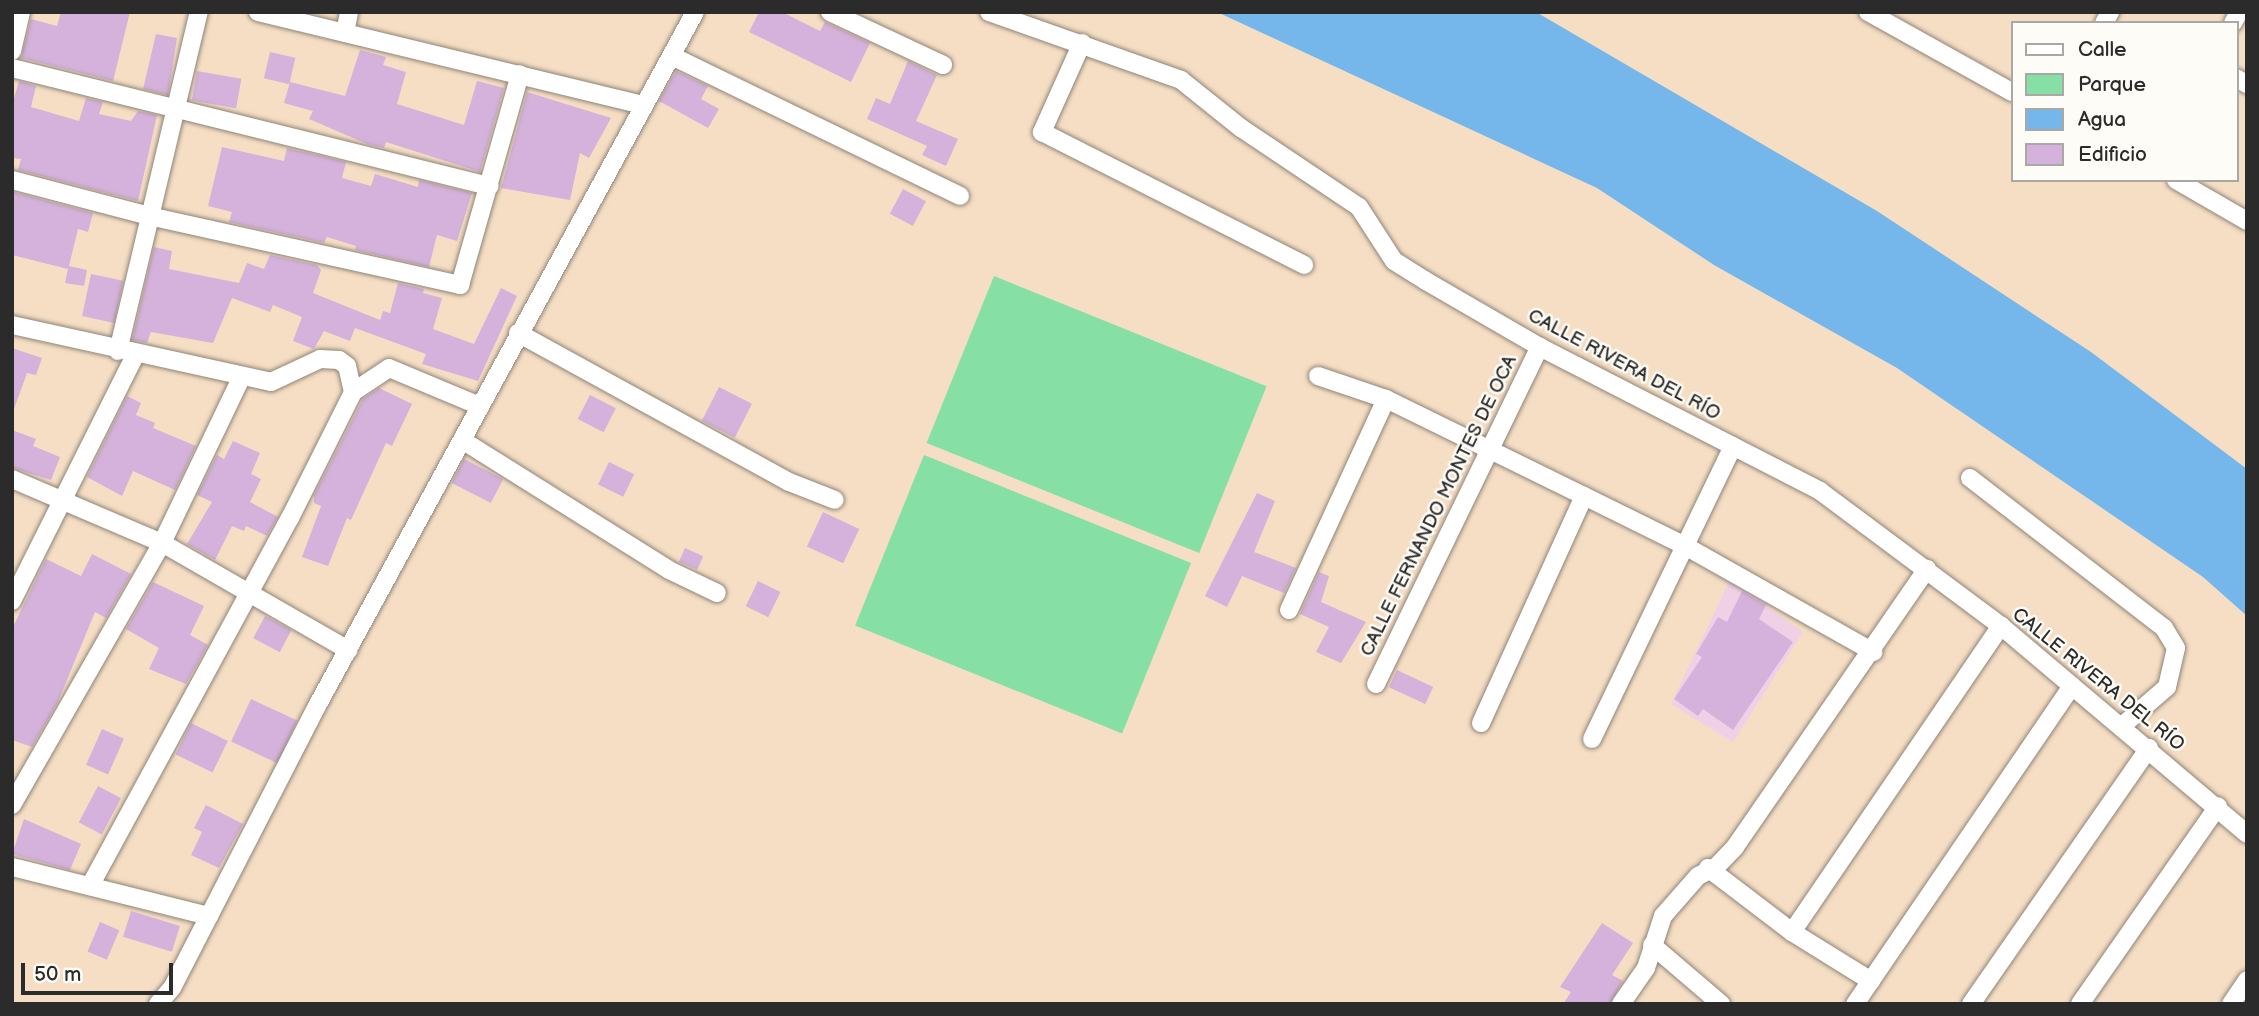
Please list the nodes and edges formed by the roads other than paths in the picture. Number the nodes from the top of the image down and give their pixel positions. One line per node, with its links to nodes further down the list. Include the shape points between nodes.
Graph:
1 (21, 12): 11 (street)
2 (199, 12): 18 (street)
3 (258, 12): 9 (street)
4 (349, 12): 9 (street)
5 (695, 12): 12 (street)
6 (830, 12): 13 (street)
7 (989, 12): 10 (street, CALLE RIVERA DEL RÍO)
8 (1868, 12): 16 (street)
9 (345, 33): 15 (street)
10 (1082, 43): 25 (street, via 1042,132); 28 (street, CALLE RIVERA DEL RÍO, via 1181,80 1241,128 1359,207 1394,261)
11 (12, 51)
12 (674, 57): 17 (street); 22 (street)
13 (943, 65)
14 (12, 68): 18 (street)
15 (520, 74): 17 (street); 21 (street)
16 (2010, 91)
17 (643, 105): 27 (street)
18 (176, 111): 21 (street); 23 (street)
19 (12, 180): 23 (street)
20 (2179, 182): 24 (street)
21 (490, 186): 23 (street, via 460,285)
22 (960, 196)
23 (149, 216): 29 (street)
24 (2247, 221)
25 (1304, 265)
26 (12, 325): 29 (street)
27 (518, 332): 34 (street); 41 (street, via 789,482)
28 (1540, 346): 36 (street, CALLE RIVERA DEL RÍO); 37 (street, CALLE FERNANDO MONTES DE OCA)
29 (126, 353): 30 (street); 42 (street)
30 (242, 376): 32 (street, via 271,382 320,359 339,360 347,366); 43 (street)
31 (1318, 376): 33 (street)
32 (353, 392): 34 (street, via 389,368); 46 (street)
33 (1386, 399): 37 (street); 49 (street)
34 (480, 406): 35 (street)
35 (463, 440): 47 (street, via 669,570); 51 (street)
36 (1733, 446): 44 (street); 45 (street, CALLE RIVERA DEL RÍO, via 1820,491)
37 (1491, 451): 40 (street); 53 (street, CALLE FERNANDO MONTES DE OCA)
38 (1970, 478): 56 (street, via 2164,628 2176,648 2167,687)
39 (12, 479): 42 (street)
40 (1584, 496): 44 (street); 55 (street)
41 (835, 499)
42 (66, 500): 43 (street); 48 (street)
43 (162, 543): 46 (street); 59 (street)
44 (1687, 547): 52 (street); 57 (street)
45 (1927, 569): 50 (street, CALLE RIVERA DEL RÍO); 52 (street)
46 (250, 593): 51 (street); 64 (street)
47 (717, 593)
48 (12, 601)
49 (1289, 610)
50 (2001, 626): 54 (street, CALLE RIVERA DEL RÍO); 66 (street)
51 (348, 650): 65 (street)
52 (1872, 652): 63 (street, via 1735,847 1716,867)
53 (1376, 684)
54 (2072, 686): 56 (street, CALLE RIVERA DEL RÍO); 69 (street)
55 (1481, 723)
56 (2122, 726): 58 (street, CALLE RIVERA DEL RÍO)
57 (1592, 739)
58 (2150, 748): 60 (street, CALLE RIVERA DEL RÍO); 74 (street)
59 (12, 805)
60 (2218, 806): 61 (street, CALLE RIVERA DEL RÍO); 75 (street)
61 (2247, 834)
62 (12, 867): 64 (street)
63 (1708, 868): 66 (street); 67 (street, via 1663,916)
64 (90, 887): 65 (street)
65 (209, 916): 71 (street, via 172,988)
66 (1792, 932): 69 (street)
67 (1652, 945): 70 (street); 72 (street, via 1646,968)
68 (2247, 980): 76 (street)
69 (1871, 981): 73 (street)
70 (1715, 1002)
71 (158, 1004)
72 (1621, 1004)
73 (1855, 1004)
74 (1972, 1004)
75 (2080, 1004)
76 (2231, 1004)

